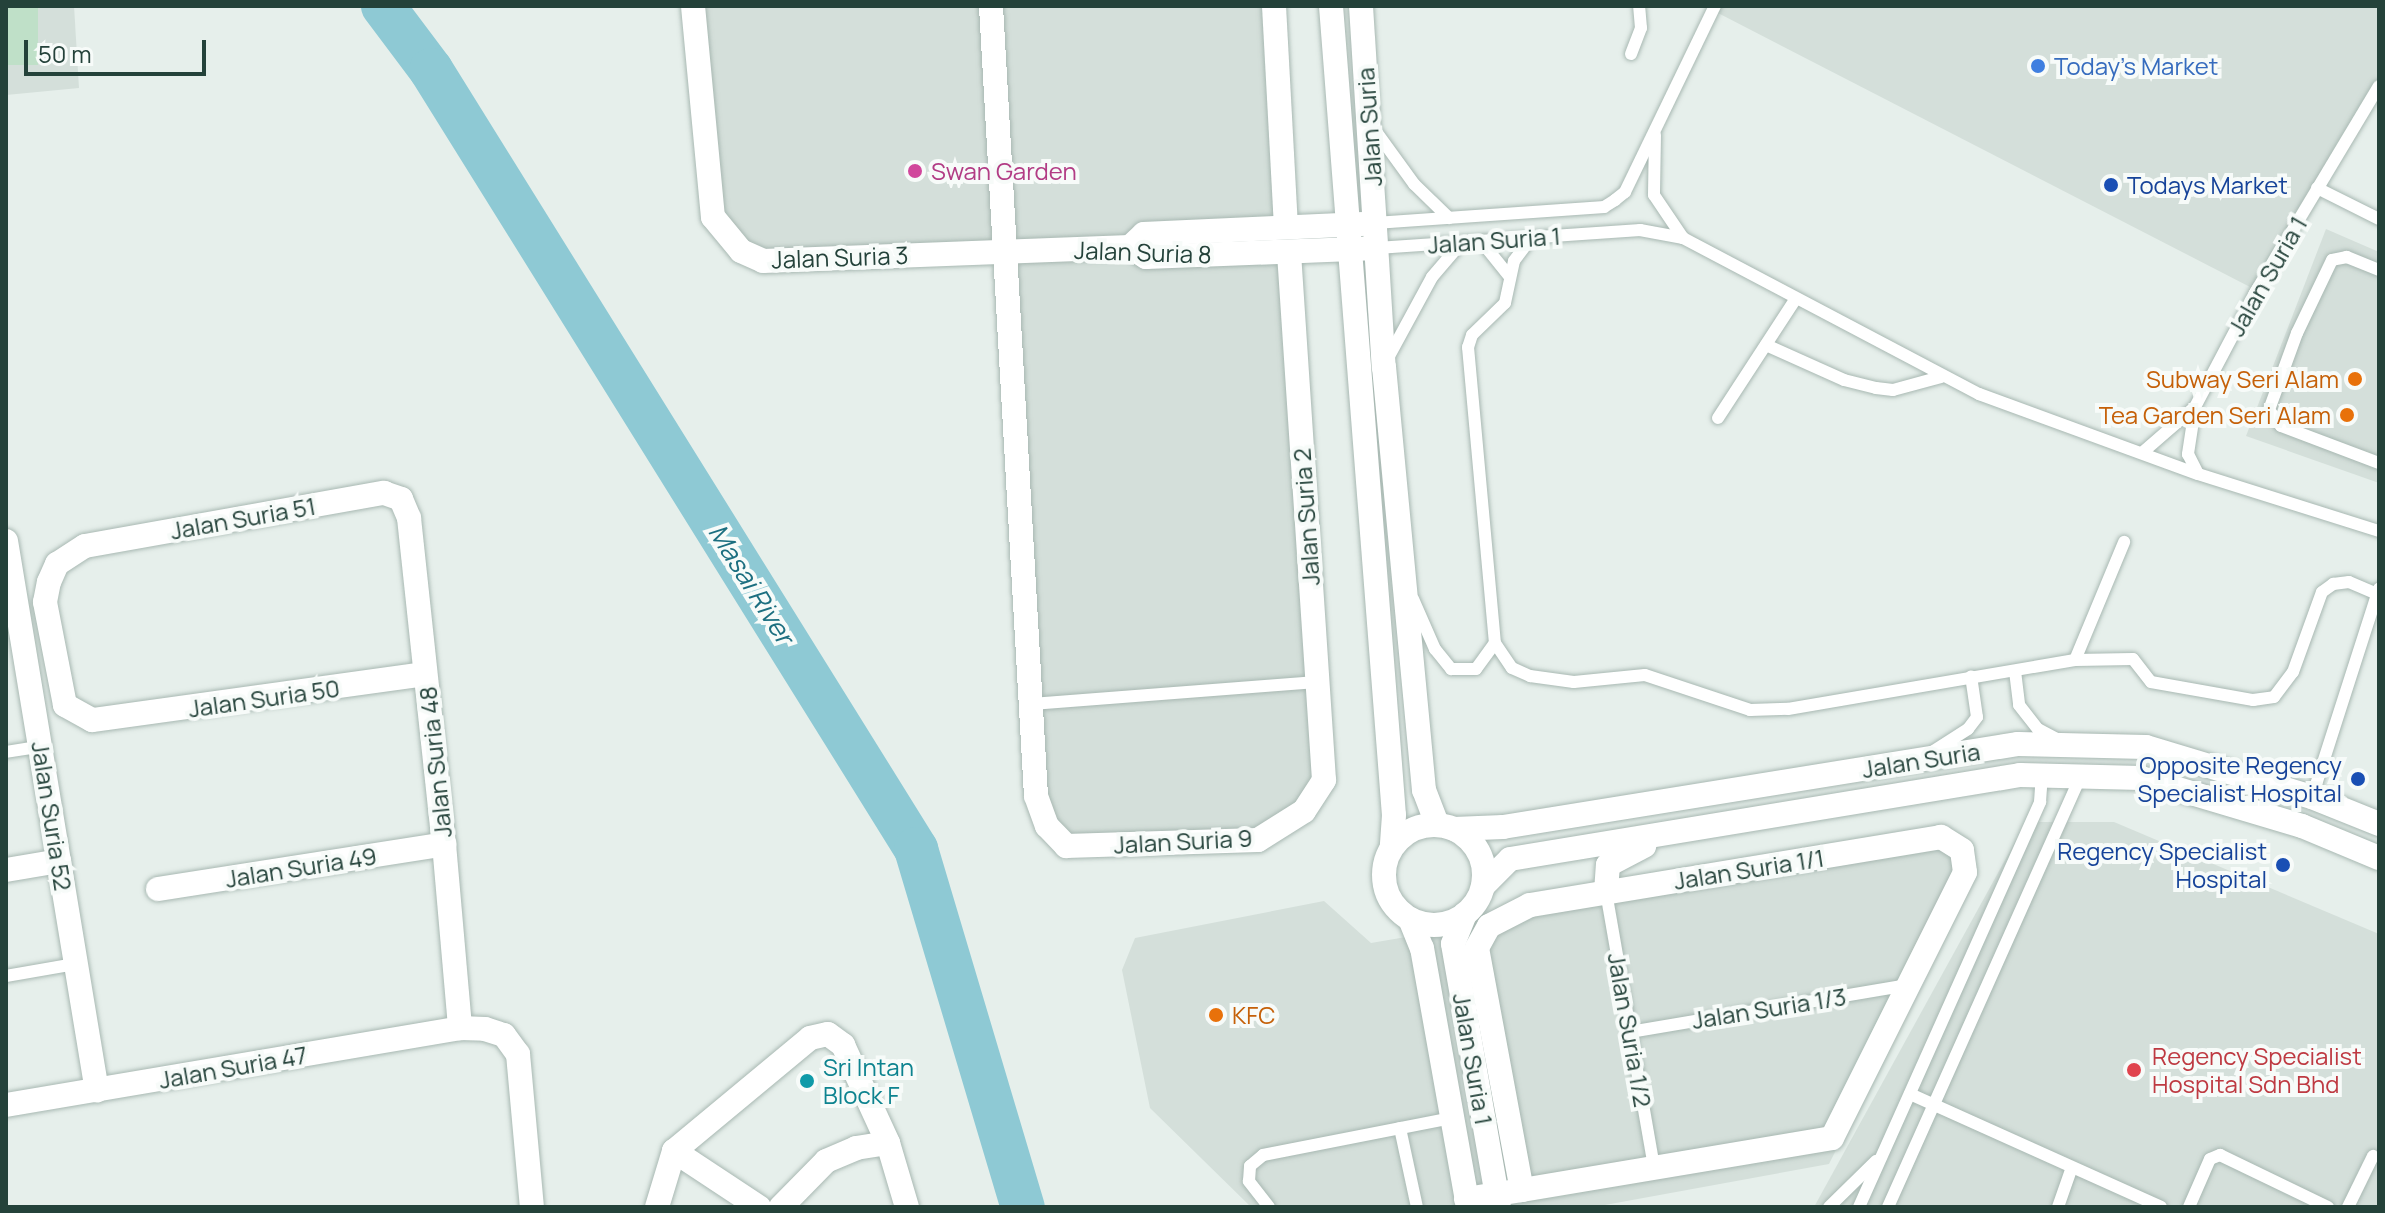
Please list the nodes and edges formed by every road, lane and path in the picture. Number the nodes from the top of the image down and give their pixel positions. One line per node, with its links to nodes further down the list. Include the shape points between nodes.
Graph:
1 (693, 6): 25 (street, Jalan Suria 3, via 713,217 741,251 771,262)
2 (991, 6): 25 (street)
3 (1274, 6): 17 (street)
4 (1331, 6): 16 (street, Jalan Suria)
5 (1361, 6): 10 (street, Jalan Suria)
6 (1639, 6): 8 (lane, via 1641,28)
7 (1715, 6): 11 (lane)
8 (1631, 54)
9 (2379, 86): 12 (lane, Jalan Suria 1)
10 (1369, 122): 13 (lane, via 1414,184); 15 (street, Jalan Suria)
11 (1655, 133): 13 (lane, via 1625,192 1604,207); 19 (lane, via 1654,195)
12 (2317, 188): 14 (lane, Jalan Suria 1); 33 (lane, Jalan Suria 1)
13 (1449, 218): 15 (lane)
14 (2379, 219)
15 (1375, 223): 16 (street); 23 (street, Jalan Suria)
16 (1346, 224): 17 (street); 24 (street)
17 (1286, 227): 22 (street, via 1144,234)
18 (1532, 237): 19 (lane, Jalan Suria 1, via 1640,230); 20 (lane, Jalan Suria 1); 28 (lane)
19 (1683, 238): 29 (lane, Jalan Suria 1)
20 (1481, 241): 21 (lane, Jalan Suria 1); 28 (lane)
21 (1462, 242): 23 (lane, Jalan Suria 1); 31 (lane, via 1432,277)
22 (1130, 247): 25 (street, Jalan Suria 8); 26 (street, Jalan Suria 8, via 1146,257)
23 (1377, 248): 24 (street, Jalan Suria 8); 31 (street)
24 (1348, 250): 26 (street, Jalan Suria 8); 66 (street, via 1394,815)
25 (1005, 252): 53 (street)
26 (1289, 253): 52 (street, Jalan Suria 2)
27 (2379, 270): 36 (lane, via 2347,257 2332,260 2297,333 2269,410 2281,426)
28 (1509, 276): 46 (lane, via 1505,303 1472,335 1468,347)
29 (1795, 300): 30 (lane); 32 (lane, Jalan Suria 1)
30 (1766, 345): 32 (lane, via 1844,380 1876,388 1893,390); 34 (lane)
31 (1384, 367): 42 (street)
32 (1941, 377): 35 (lane, Jalan Suria 1)
33 (2195, 407): 35 (lane, Jalan Suria 1); 37 (lane, Jalan Suria 1, via 2188,454)
34 (1718, 418)
35 (2143, 452): 37 (lane, Jalan Suria 1)
36 (2379, 463)
37 (2198, 474): 39 (lane)
38 (401, 499): 44 (street, Jalan Suria 51, via 384,493 85,546 57,564); 50 (street, Jalan Suria 48, via 409,518)
39 (2379, 531)
40 (6, 541): 45 (street, Jalan Suria 52)
41 (2124, 542): 48 (lane)
42 (1404, 578): 46 (lane, via 1435,649 1451,669 1476,669); 63 (street, via 1424,790)
43 (2378, 591): 48 (lane, via 2349,582 2322,592 2293,672 2274,697 2253,700 2151,682 2133,659); 61 (lane)
44 (45, 602): 45 (street); 50 (street, Jalan Suria 50, via 65,705 80,717 103,721)
45 (17, 608): 47 (street, Jalan Suria 52)
46 (1495, 643): 51 (lane, via 1512,668 1530,676 1574,682 1645,675 1750,710 1788,709)
47 (14, 648): 55 (street, Jalan Suria 52)
48 (2075, 660): 49 (lane)
49 (2015, 671): 51 (lane); 54 (lane, via 2019,705 2026,717)
50 (425, 674): 65 (street, Jalan Suria 48)
51 (1971, 676): 57 (lane, via 1977,717 1968,729)
52 (1317, 682): 53 (lane); 60 (street, Jalan Suria 2)
53 (1031, 704): 60 (street, Jalan Suria 9, via 1036,796 1047,826 1066,846 1258,840 1304,811)
54 (2069, 745): 57 (street, Jalan Suria, via 2018,744); 61 (street, Jalan Suria, via 2146,747)
55 (43, 746): 56 (lane); 68 (street, Jalan Suria 52)
56 (6, 752)
57 (1919, 760): 63 (street, Jalan Suria, via 1503,827)
58 (2042, 775): 59 (street, Jalan Suria); 64 (street, Jalan Suria); 81 (lane, via 2040,802)
59 (2081, 776): 67 (street, Jalan Suria, via 2141,778 2302,826); 83 (lane)
60 (1324, 780)
61 (2312, 797): 62 (street, Jalan Suria)
62 (2379, 824)
63 (1446, 826): 66 (street, via 1420,826); 70 (street, via 1479,852)
64 (1678, 831): 70 (street, Jalan Suria, via 1510,859); 72 (street, via 1613,860 1605,871)
65 (444, 844): 71 (street, Jalan Suria 49); 78 (street, Jalan Suria 48)
66 (1392, 846): 74 (street, via 1385,862 1386,892)
67 (2379, 858)
68 (59, 861): 69 (street); 75 (street, Jalan Suria 52)
69 (6, 870)
70 (1483, 886): 73 (street)
71 (158, 889)
72 (1606, 892): 77 (street, Jalan Suria 1/1, via 1941,837 1962,850 1965,872); 79 (lane, Jalan Suria 1/2); 92 (street, Jalan Suria 1/1, via 1530,905 1489,926 1477,948)
73 (1465, 914): 74 (street, via 1434,925); 93 (street, Jalan Suria 1, via 1453,944)
74 (1410, 919): 84 (street, Jalan Suria 1, via 1422,948)
75 (75, 964): 76 (lane); 80 (street, Jalan Suria 52)
76 (6, 976)
77 (1908, 985): 79 (lane, Jalan Suria 1/3); 91 (street, Jalan Suria 1/1, via 1832,1138)
78 (460, 1028): 80 (street, Jalan Suria 47); 95 (street, Jalan Suria 47, via 504,1035 518,1054)
79 (1630, 1032): 91 (lane, Jalan Suria 1/2)
80 (97, 1091): 82 (street, Jalan Suria 47)
81 (1910, 1094): 83 (lane); 89 (lane)
82 (6, 1105)
83 (1934, 1105): 90 (lane); 104 (lane)
84 (1452, 1118): 85 (lane); 94 (street, Jalan Suria 1)
85 (1400, 1128): 100 (lane, via 1263,1155 1250,1166 1249,1181); 101 (lane)
86 (888, 1143): 87 (street, via 843,1045 828,1034 810,1038); 98 (street, via 856,1148 826,1161); 99 (street)
87 (674, 1151): 96 (street); 97 (street)
88 (2373, 1156): 109 (lane)
89 (1882, 1157): 102 (lane); 103 (lane)
90 (2072, 1167): 105 (lane); 106 (lane)
91 (1654, 1168): 92 (street)
92 (1522, 1190): 93 (street)
93 (1498, 1201): 94 (street)
94 (1467, 1203)
95 (532, 1207)
96 (657, 1207)
97 (759, 1207)
98 (781, 1207)
99 (907, 1207)
100 (1269, 1207)
101 (1417, 1207)
102 (1829, 1207)
103 (1859, 1207)
104 (1888, 1207)
105 (2058, 1207)
106 (2161, 1207)
107 (2189, 1207): 108 (lane, via 2210,1159 2220,1155)
108 (2328, 1207)
109 (2348, 1207)

